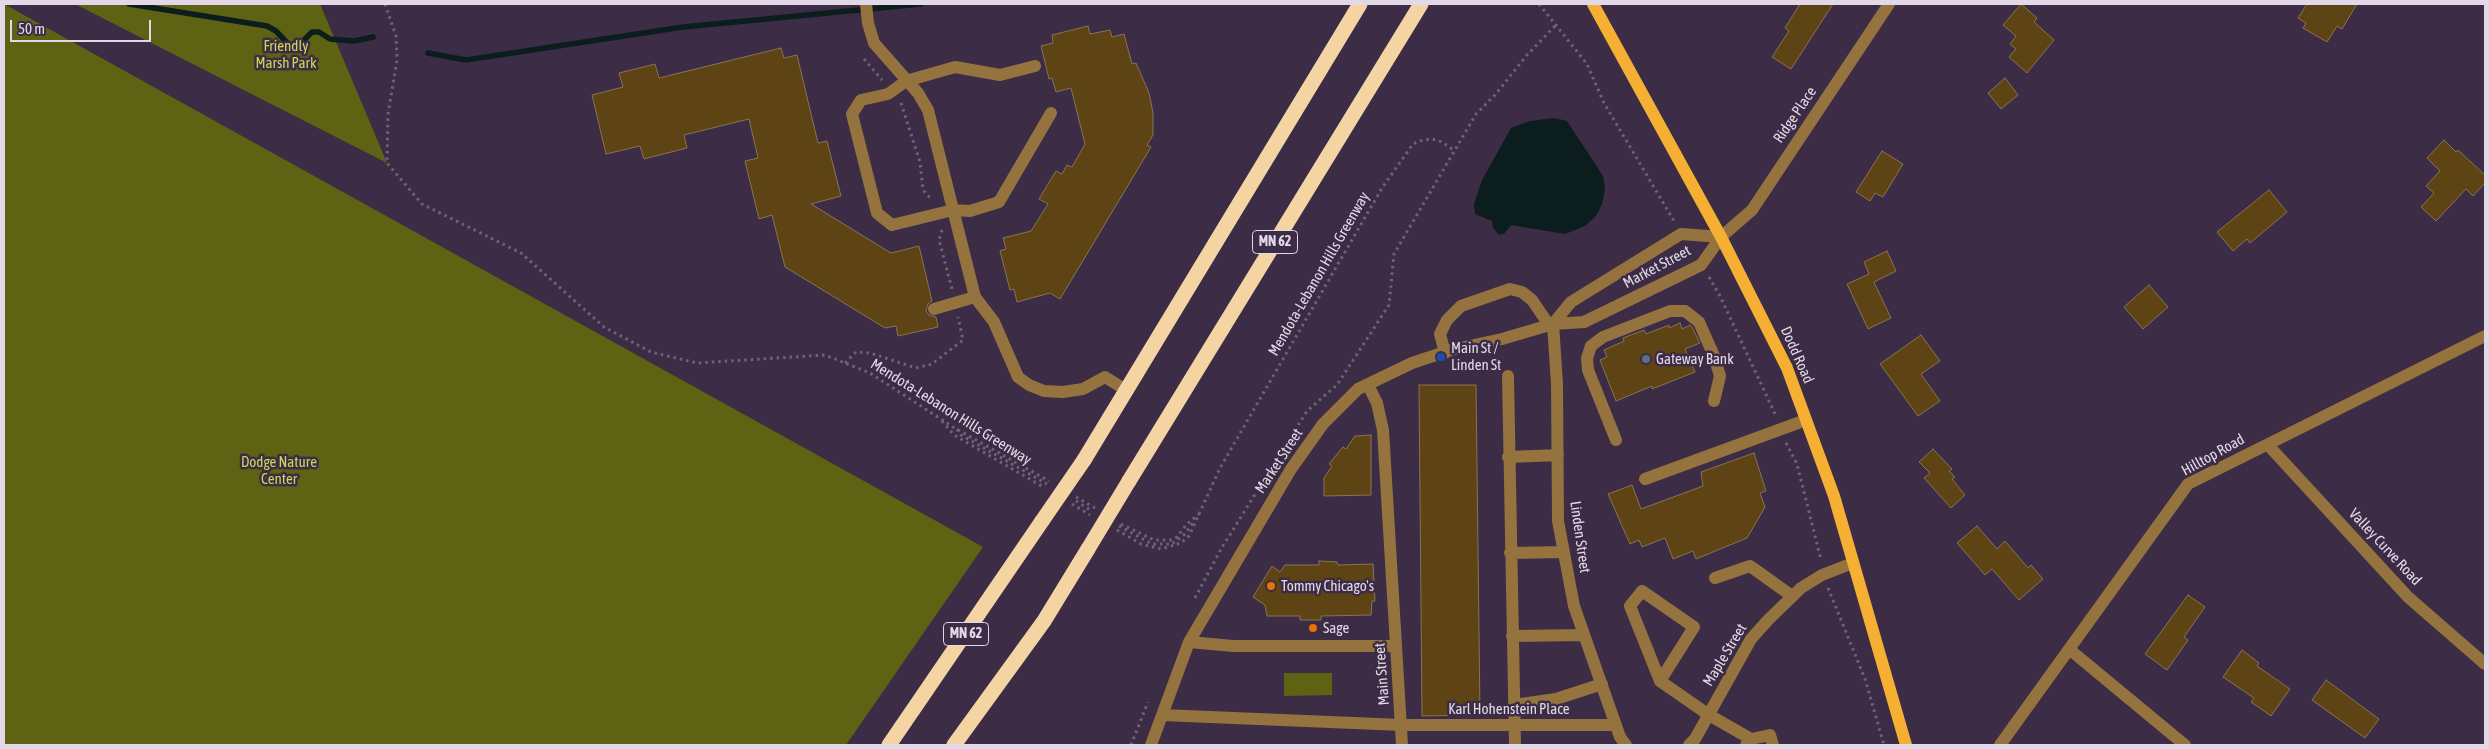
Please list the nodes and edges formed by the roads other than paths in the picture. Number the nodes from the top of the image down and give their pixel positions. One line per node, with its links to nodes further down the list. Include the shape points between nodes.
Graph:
1 (866, 4): 7 (street, via 874,43)
2 (1360, 4): 18 (highway, MN 62)
3 (1421, 4): 47 (highway, MN 62, bridge, via 1044,621)
4 (1593, 4): 10 (main road, Dodd Road)
5 (1889, 4): 10 (street, Ridge Place, via 1752,210)
6 (1035, 66): 7 (street, via 1000,75 955,67)
7 (906, 81): 9 (street, via 928,110); 9 (street, via 888,94 861,100 852,114 877,213 892,225)
8 (1051, 113): 9 (street, via 999,202 970,211)
9 (953, 210): 11 (street)
10 (1721, 237): 13 (street, Market Street, via 1700,265 1584,322); 13 (street, Market Street, via 1681,234 1571,302); 20 (main road, Dodd Road, via 1787,368)
11 (975, 297): 12 (street); 18 (street, via 994,322 1018,376 1029,385 1044,391 1063,392 1084,389 1105,377)
12 (934, 308)
13 (1551, 325): 15 (street, Market Street); 15 (street, via 1532,300 1522,292 1510,289 1461,306 1446,320 1440,334); 23 (street, Linden Street, via 1557,384)
14 (2485, 336): 22 (street, Hilltop Road)
15 (1444, 352): 17 (street, Market Street, via 1412,363)
16 (1508, 376): 24 (street)
17 (1368, 385): 33 (street, Market Street, via 1358,390 1323,424 1291,469); 34 (street, Main Street, via 1377,403 1383,430)
18 (1126, 390): 46 (highway, MN 62, bridge, via 1084,460)
19 (1714, 401): 21 (street, via 1720,376 1714,356 1699,322 1685,311 1670,312 1603,337 1591,346 1586,358)
20 (1806, 420): 25 (street); 28 (main road, Dodd Road, via 1834,496)
21 (1616, 440)
22 (2268, 445): 35 (street, Hilltop Road, via 2188,484); 36 (street, Valley Curve Road, via 2408,597)
23 (1558, 455): 24 (street); 26 (street, Linden Street, via 1558,521)
24 (1508, 457): 27 (street)
25 (1645, 479)
26 (1564, 552): 27 (street); 31 (street, Linden Street, via 1574,606)
27 (1510, 553): 32 (street)
28 (1853, 563): 30 (street, Maple Street, via 1822,575); 54 (main road, Dodd Road)
29 (1715, 578): 30 (street, via 1750,566)
30 (1792, 596): 41 (street, Maple Street, via 1751,639)
31 (1584, 635): 32 (street); 38 (street, Linden Street)
32 (1512, 636): 39 (street)
33 (1189, 642): 34 (street, via 1233,646); 40 (street, Market Street)
34 (1396, 646): 42 (street, Main Street)
35 (2069, 649): 55 (street, Hilltop Road); 56 (street)
36 (2485, 664)
37 (1660, 681): 37 (street, via 1630,606 1642,592 1694,627); 41 (street)
38 (1602, 684): 39 (street, via 1556,699); 44 (street, Linden Street)
39 (1514, 705): 43 (street)
40 (1162, 715): 42 (street, Main Street); 48 (street, Market Street)
41 (1709, 715): 45 (street); 52 (street, Maple Street)
42 (1402, 725): 43 (street, Karl Hohenstein Place); 49 (street)
43 (1514, 725): 44 (street, Karl Hohenstein Place); 50 (street)
44 (1616, 725): 51 (street, Linden Street)
45 (1749, 742): 53 (street, via 1770,735)
46 (889, 745)
47 (954, 745)
48 (1152, 745)
49 (1402, 745)
50 (1515, 745)
51 (1626, 745)
52 (1689, 745)
53 (1774, 745)
54 (1906, 745)
55 (2000, 745)
56 (2185, 745)

